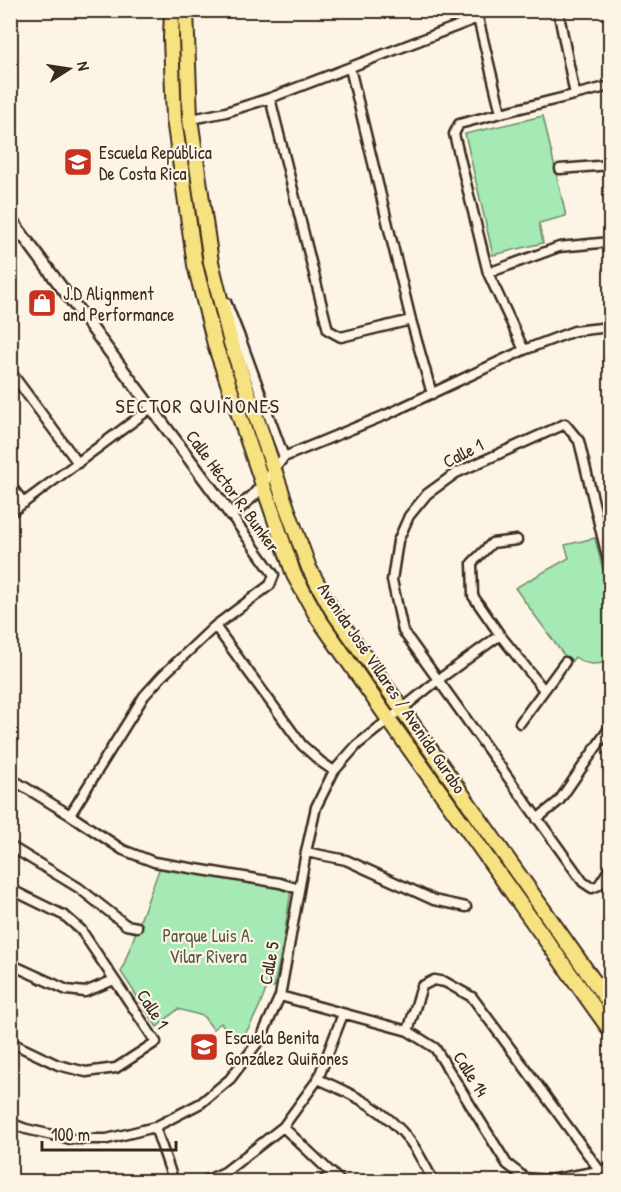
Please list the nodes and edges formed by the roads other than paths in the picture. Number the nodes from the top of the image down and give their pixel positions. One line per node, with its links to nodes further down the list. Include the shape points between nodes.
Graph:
1 (172, 10): 6 (main road, Avenida José Villares / Avenida Gurabo)
2 (186, 10): 5 (main road, Avenida José Villares / Avenida Gurabo)
3 (558, 10): 9 (street)
4 (477, 14): 7 (street); 11 (street)
5 (187, 37): 6 (main road); 12 (main road, Avenida José Villares / Avenida Gurabo)
6 (171, 38): 28 (main road, Avenida José Villares / Avenida Gurabo, via 174,119 195,265 216,348)
7 (350, 68): 10 (street); 18 (street)
8 (610, 86): 9 (street)
9 (575, 95): 11 (street)
10 (270, 98): 12 (street); 18 (street, via 328,330 341,337)
11 (501, 112): 17 (street, via 459,124 454,134)
12 (193, 118): 24 (street, via 218,279); 26 (main road, Avenida José Villares / Avenida Gurabo, via 211,262 231,343)
13 (610, 165): 14 (street)
14 (560, 169)
15 (10, 218): 23 (street, Calle Héctor R. Bunker)
16 (610, 242): 17 (street, via 559,247)
17 (488, 273): 20 (street)
18 (411, 320): 22 (street)
19 (610, 327): 20 (street, via 574,331)
20 (524, 350): 22 (street)
21 (10, 371): 25 (street)
22 (432, 394): 24 (street)
23 (151, 408): 25 (street); 31 (street, Calle Héctor R. Bunker)
24 (284, 457): 26 (street)
25 (78, 463): 29 (street)
26 (274, 470): 28 (street); 39 (main road, Avenida José Villares / Avenida Gurabo, via 309,568 332,610)
27 (10, 485): 29 (street)
28 (262, 485): 31 (street); 40 (main road, Avenida José Villares / Avenida Gurabo, via 294,575 309,603)
29 (24, 503): 30 (street)
30 (10, 513)
31 (231, 515): 34 (street, Calle Héctor R. Bunker, via 274,575 270,585)
32 (517, 540): 35 (street, via 492,543 472,563 473,596)
33 (610, 568): 37 (street, Calle 1, via 579,441 565,423 456,473 427,494 409,516 398,541 392,580 403,631)
34 (215, 626): 43 (street, via 302,745); 45 (street, via 144,696)
35 (500, 635): 37 (street); 38 (street)
36 (565, 662): 38 (street)
37 (438, 680): 39 (street); 46 (street, Calle 1)
38 (544, 690): 41 (street)
39 (402, 710): 40 (street, Calle 5); 57 (main road, Avenida José Villares / Avenida Gurabo)
40 (389, 720): 43 (street, Calle 5, via 357,745); 59 (main road, Avenida José Villares / Avenida Gurabo)
41 (520, 723)
42 (610, 727): 46 (street, via 559,801)
43 (334, 771): 48 (street, Calle 5, via 316,807)
44 (10, 778): 45 (street)
45 (70, 815): 51 (street, via 123,850 154,862)
46 (537, 819): 49 (street, Calle 1, via 582,882 592,888 599,885)
47 (10, 846): 53 (street, via 79,888 126,925)
48 (306, 852): 51 (street, Calle 5); 52 (street, via 346,860 435,900)
49 (610, 868)
50 (10, 889): 55 (street, Calle 1, via 64,916 81,930)
51 (299, 889): 56 (street, Calle 5)
52 (466, 907)
53 (137, 927)
54 (10, 964): 55 (street, via 67,990 86,992)
55 (114, 980): 61 (street, Calle 1, via 156,1042 116,1068 86,1072 58,1065)
56 (280, 996): 58 (street, Calle 14); 64 (street, Calle 5, via 261,1038 230,1079 201,1103)
57 (610, 1004)
58 (343, 1014): 60 (street, Calle 14); 62 (street)
59 (610, 1030)
60 (408, 1031): 67 (street, Calle 14, via 435,1048 507,1164 525,1178 549,1180); 67 (street, via 422,986 434,980 444,982 472,997)
61 (10, 1042)
62 (318, 1078): 65 (street); 73 (street, via 389,1118 411,1142)
63 (10, 1123): 64 (street, Calle 5, via 70,1139 107,1139)
64 (155, 1127): 69 (street)
65 (283, 1127): 68 (street); 70 (street, via 225,1172)
66 (610, 1168): 67 (street, Calle 14)
67 (600, 1171)
68 (332, 1173): 71 (street); 72 (street)
69 (174, 1182)
70 (203, 1182)
71 (322, 1182)
72 (341, 1182)
73 (434, 1182)

